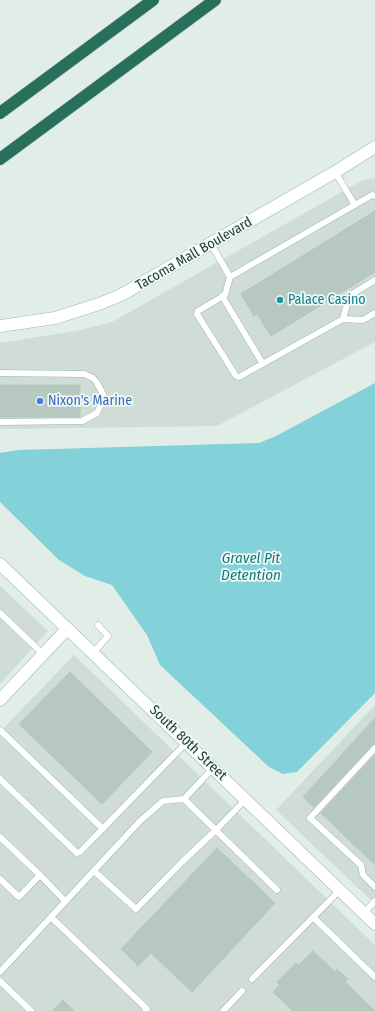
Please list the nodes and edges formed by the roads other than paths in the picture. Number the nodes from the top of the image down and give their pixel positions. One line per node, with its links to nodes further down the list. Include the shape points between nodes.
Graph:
1 (153, 0): 3 (highway)
2 (215, 0): 5 (highway)
3 (0, 113)
4 (375, 147): 6 (street, Tacoma Mall Boulevard)
5 (0, 159)
6 (335, 172): 8 (lane); 9 (street, Tacoma Mall Boulevard)
7 (375, 196): 8 (lane, via 372,195)
8 (355, 205): 10 (lane)
9 (211, 244): 10 (lane); 15 (street, Tacoma Mall Boulevard, via 142,284 99,304 54,318)
10 (230, 278): 12 (lane, via 225,295)
11 (375, 280): 14 (lane, via 349,296)
12 (222, 296): 16 (lane); 16 (lane, via 197,314 236,376 239,377)
13 (375, 313): 14 (lane, via 363,320)
14 (343, 319): 16 (lane)
15 (0, 326)
16 (262, 364)
17 (0, 373): 18 (lane, via 84,374 93,378 103,394 97,413 88,420)
18 (0, 422)
19 (0, 564): 22 (street, South 80th Street)
20 (0, 613): 24 (lane)
21 (98, 625): 23 (lane, via 108,636)
22 (67, 629): 23 (street, South 80th Street); 24 (street)
23 (93, 653): 27 (street, South 80th Street)
24 (43, 654): 25 (street)
25 (0, 700)
26 (0, 730): 33 (lane)
27 (187, 742): 29 (street, South 80th Street); 33 (lane)
28 (375, 748): 39 (lane, via 310,818 361,865 363,875)
29 (213, 767): 31 (lane); 32 (street, South 80th Street)
30 (0, 779): 33 (lane, via 77,853)
31 (184, 799): 34 (lane); 36 (lane, via 163,801 140,821)
32 (246, 799): 34 (lane); 41 (street, South 80th Street)
33 (103, 828)
34 (216, 830): 36 (lane, via 136,909); 40 (lane)
35 (0, 837): 37 (lane)
36 (94, 871): 42 (lane)
37 (40, 875): 38 (lane, via 19,897); 42 (lane)
38 (0, 879)
39 (375, 887)
40 (277, 890)
41 (340, 890): 44 (street, South 80th Street); 46 (lane)
42 (66, 901): 45 (lane)
43 (375, 901): 44 (lane)
44 (364, 913): 47 (street, South 80th Street)
45 (51, 917): 48 (lane); 54 (lane, via 147,1009)
46 (313, 917): 49 (lane); 50 (lane)
47 (375, 924)
48 (0, 972)
49 (375, 977)
50 (252, 979)
51 (0, 981): 53 (lane)
52 (242, 991): 55 (lane)
53 (31, 1011)
54 (145, 1011)
55 (223, 1011)

